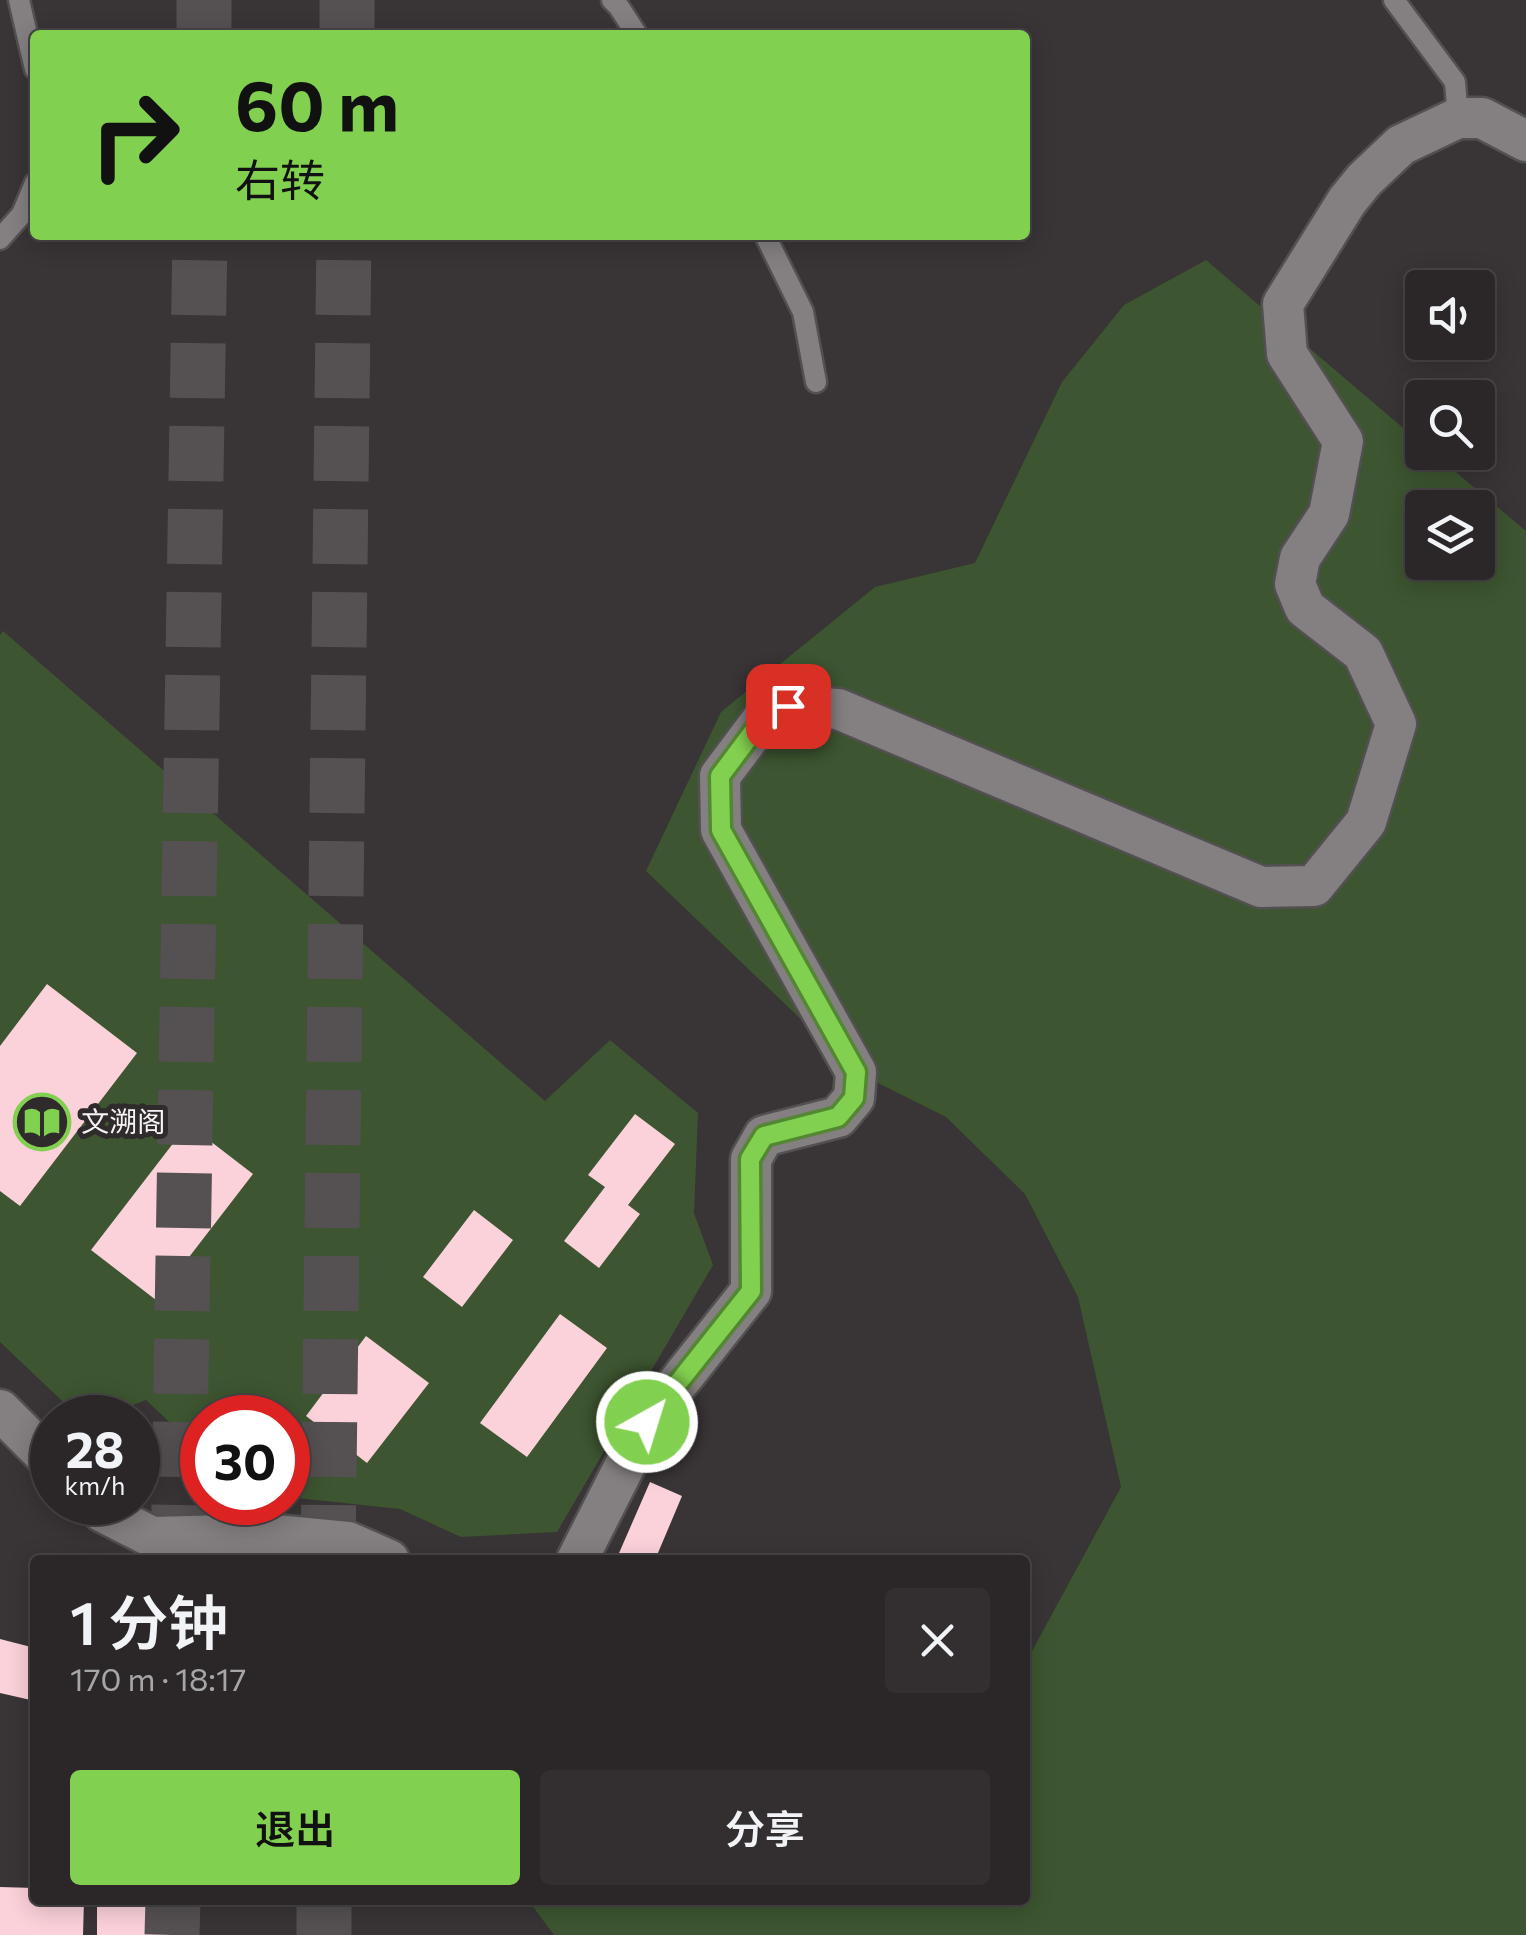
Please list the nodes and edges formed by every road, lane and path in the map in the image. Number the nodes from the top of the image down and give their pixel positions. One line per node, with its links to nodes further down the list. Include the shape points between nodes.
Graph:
1 (19, 0): 5 (lane)
2 (612, 0): 4 (lane)
3 (1394, 0): 6 (lane, via 1455,82)
4 (634, 30)
5 (30, 48)
6 (1458, 118): 7 (street, via 1482,118); 16 (street, via 1401,145 1364,180 1283,304 1288,354 1343,441 1329,514 1300,558 1295,584 1304,608 1363,653 1396,724 1366,822 1314,886 1261,886 838,709 788,706 765,716 720,776 721,830 856,1072 854,1098 838,1117 764,1136 750,1159 751,1291 647,1422)
7 (1526, 141)
8 (30, 195): 9 (lane)
9 (0, 240)
10 (767, 240): 11 (lane, via 803,312)
11 (816, 382)
12 (0, 1410): 13 (street)
13 (30, 1440)
14 (128, 1525): 15 (street, via 152,1537 265,1534 348,1542)
15 (378, 1555)
16 (580, 1555)

